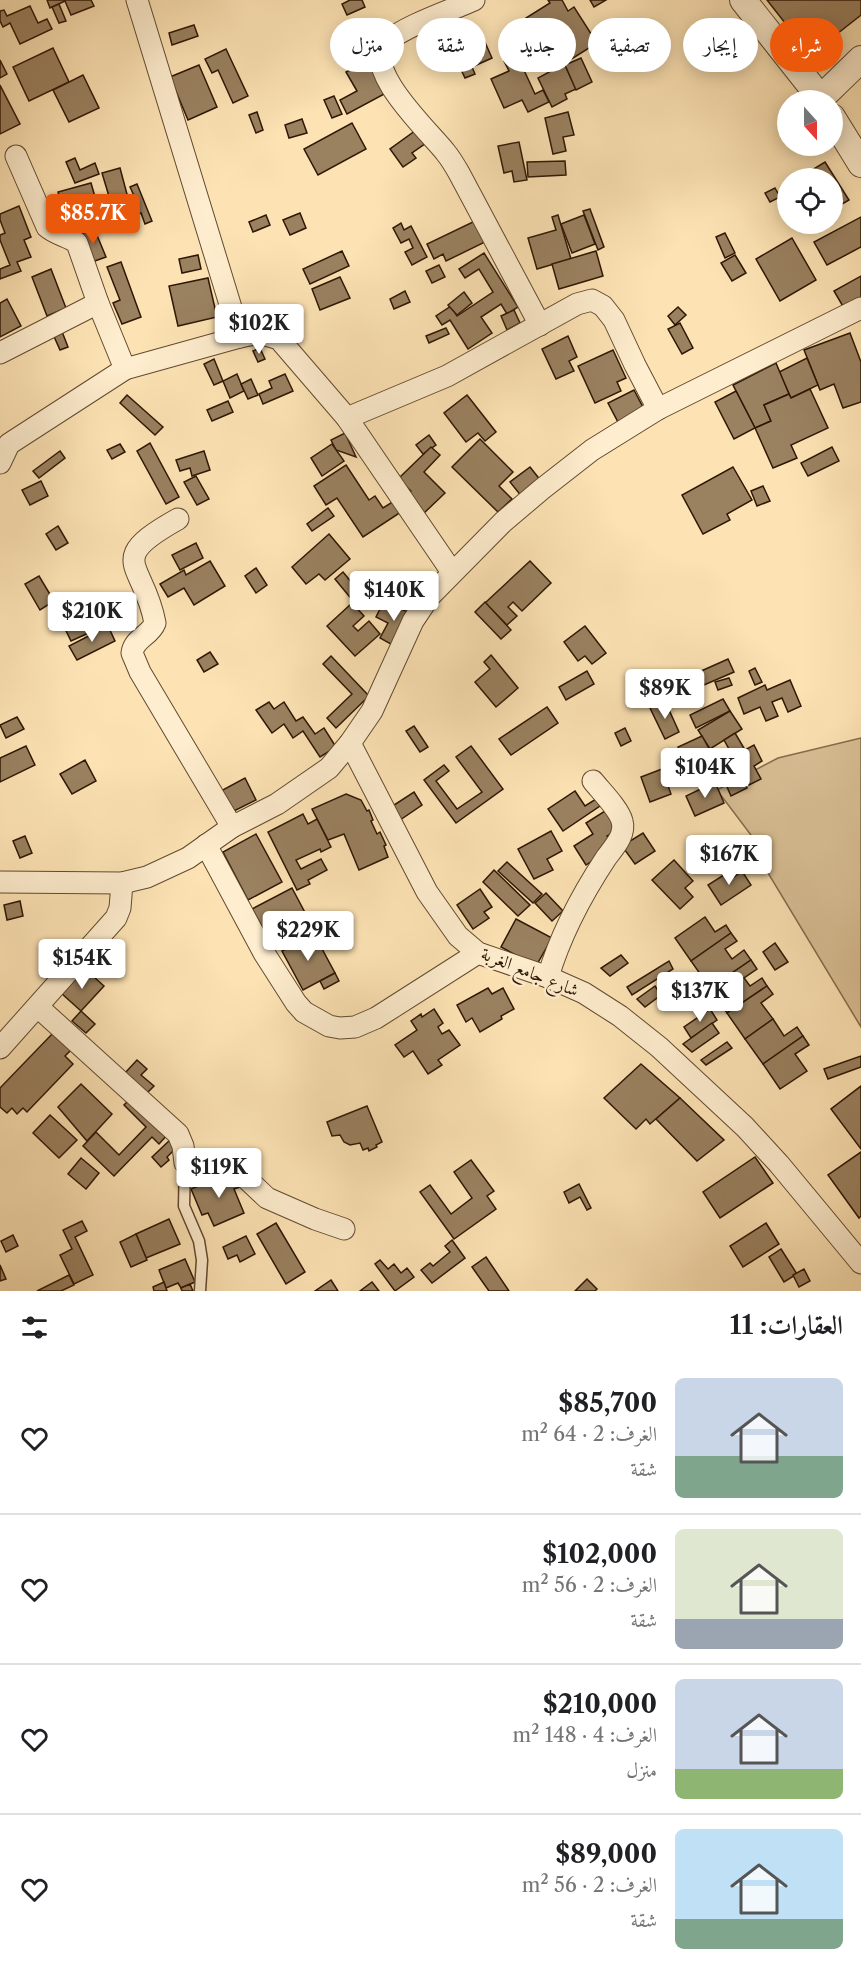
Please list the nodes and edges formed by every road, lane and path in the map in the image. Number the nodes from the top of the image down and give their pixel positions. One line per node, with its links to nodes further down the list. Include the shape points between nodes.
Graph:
1 (136, 0): 13 (street)
2 (474, 0): 12 (street, via 385,43 382,66 399,100 459,173)
3 (743, 0): 5 (street)
4 (861, 59): 6 (street)
5 (813, 90)
6 (837, 90)
7 (843, 134): 9 (street)
8 (16, 156): 10 (street, via 47,227 77,243)
9 (861, 164)
10 (98, 303): 14 (street); 15 (street)
11 (861, 308): 16 (street)
12 (540, 324): 16 (street, via 577,304 592,300 603,306 614,320); 17 (street, via 447,376)
13 (240, 337): 15 (street); 17 (street, via 258,333 279,339)
14 (0, 353)
15 (125, 369): 18 (street)
16 (658, 409): 20 (street, via 592,450 542,489)
17 (346, 417): 20 (street)
18 (3, 446)
19 (178, 519): 23 (street, via 151,534 134,555 135,569 155,623 136,642 132,653)
20 (452, 572): 21 (street, via 413,621 372,711)
21 (350, 743): 23 (street, via 329,768 308,783); 27 (street, شارع جامع الغربة, via 426,892 458,936)
22 (593, 781): 28 (street, via 620,815 621,836 585,889 557,947)
23 (232, 827): 24 (street)
24 (206, 845): 26 (street, via 166,869); 27 (street, via 264,953 296,1003 329,1026 355,1027 376,1018)
25 (0, 882): 26 (street)
26 (122, 883): 29 (street, via 116,918)
27 (478, 953): 28 (street, شارع جامع الغربة)
28 (548, 977): 33 (street, شارع جامع الغربة, via 584,993 659,1047 745,1127)
29 (38, 1007): 30 (street); 31 (street, via 178,1134)
30 (0, 1048)
31 (185, 1163): 32 (street, via 232,1166 267,1198); 34 (lane, via 184,1206 199,1241)
32 (344, 1229)
33 (861, 1263)
34 (200, 1291)

